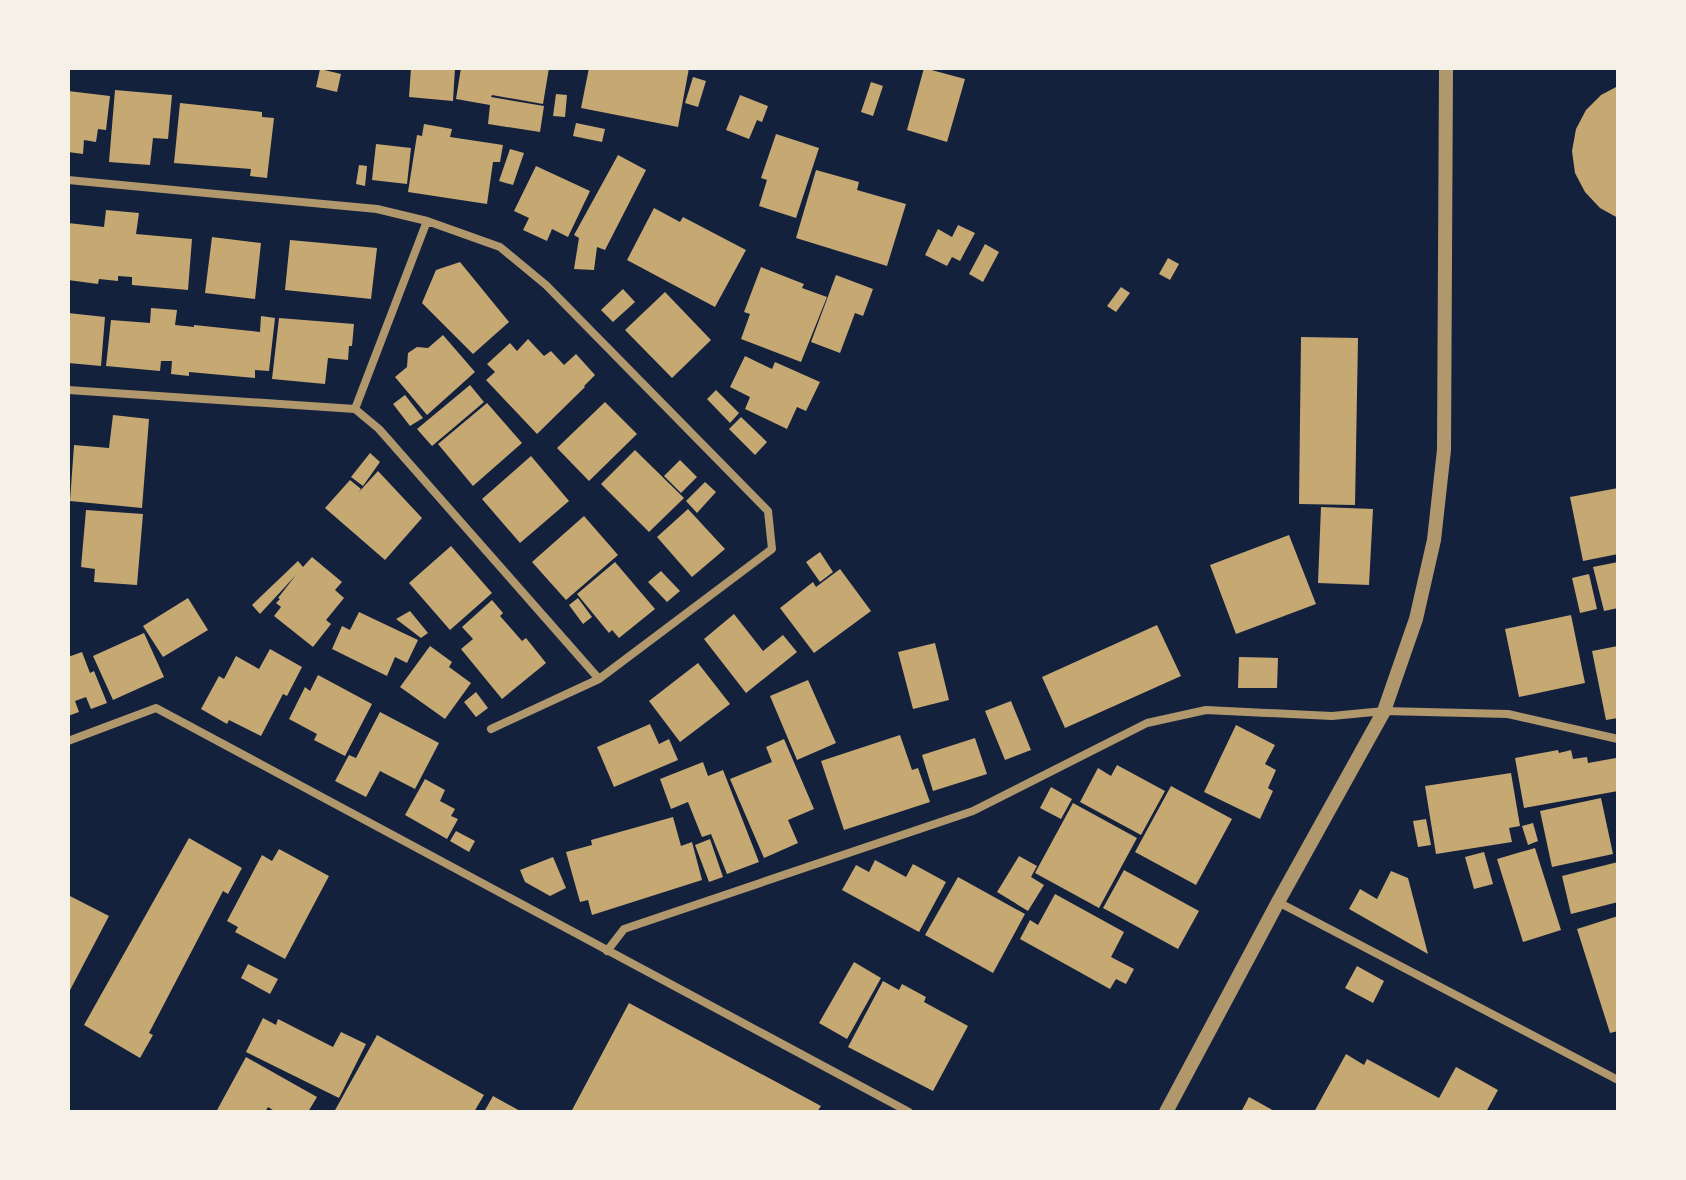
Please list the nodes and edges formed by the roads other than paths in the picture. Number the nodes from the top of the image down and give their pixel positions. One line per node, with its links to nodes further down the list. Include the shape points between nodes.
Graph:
1 (1446, 68): 7 (street, via 1444,450 1434,540 1416,619)
2 (68, 180): 3 (street, via 377,209)
3 (427, 221): 5 (street); 6 (street, via 500,247 546,285 768,511 772,549)
4 (68, 390): 5 (street)
5 (355, 409): 6 (street, via 379,429)
6 (599, 679): 8 (street)
7 (1384, 711): 9 (street, via 1508,714); 11 (street); 12 (street, via 1332,716 1206,710 1147,723 973,811 624,929)
8 (491, 729)
9 (1618, 739)
10 (68, 741): 12 (street, via 156,708)
11 (1278, 902): 13 (street); 15 (street)
12 (607, 951): 14 (street)
13 (1618, 1080)
14 (909, 1112)
15 (1166, 1112)

